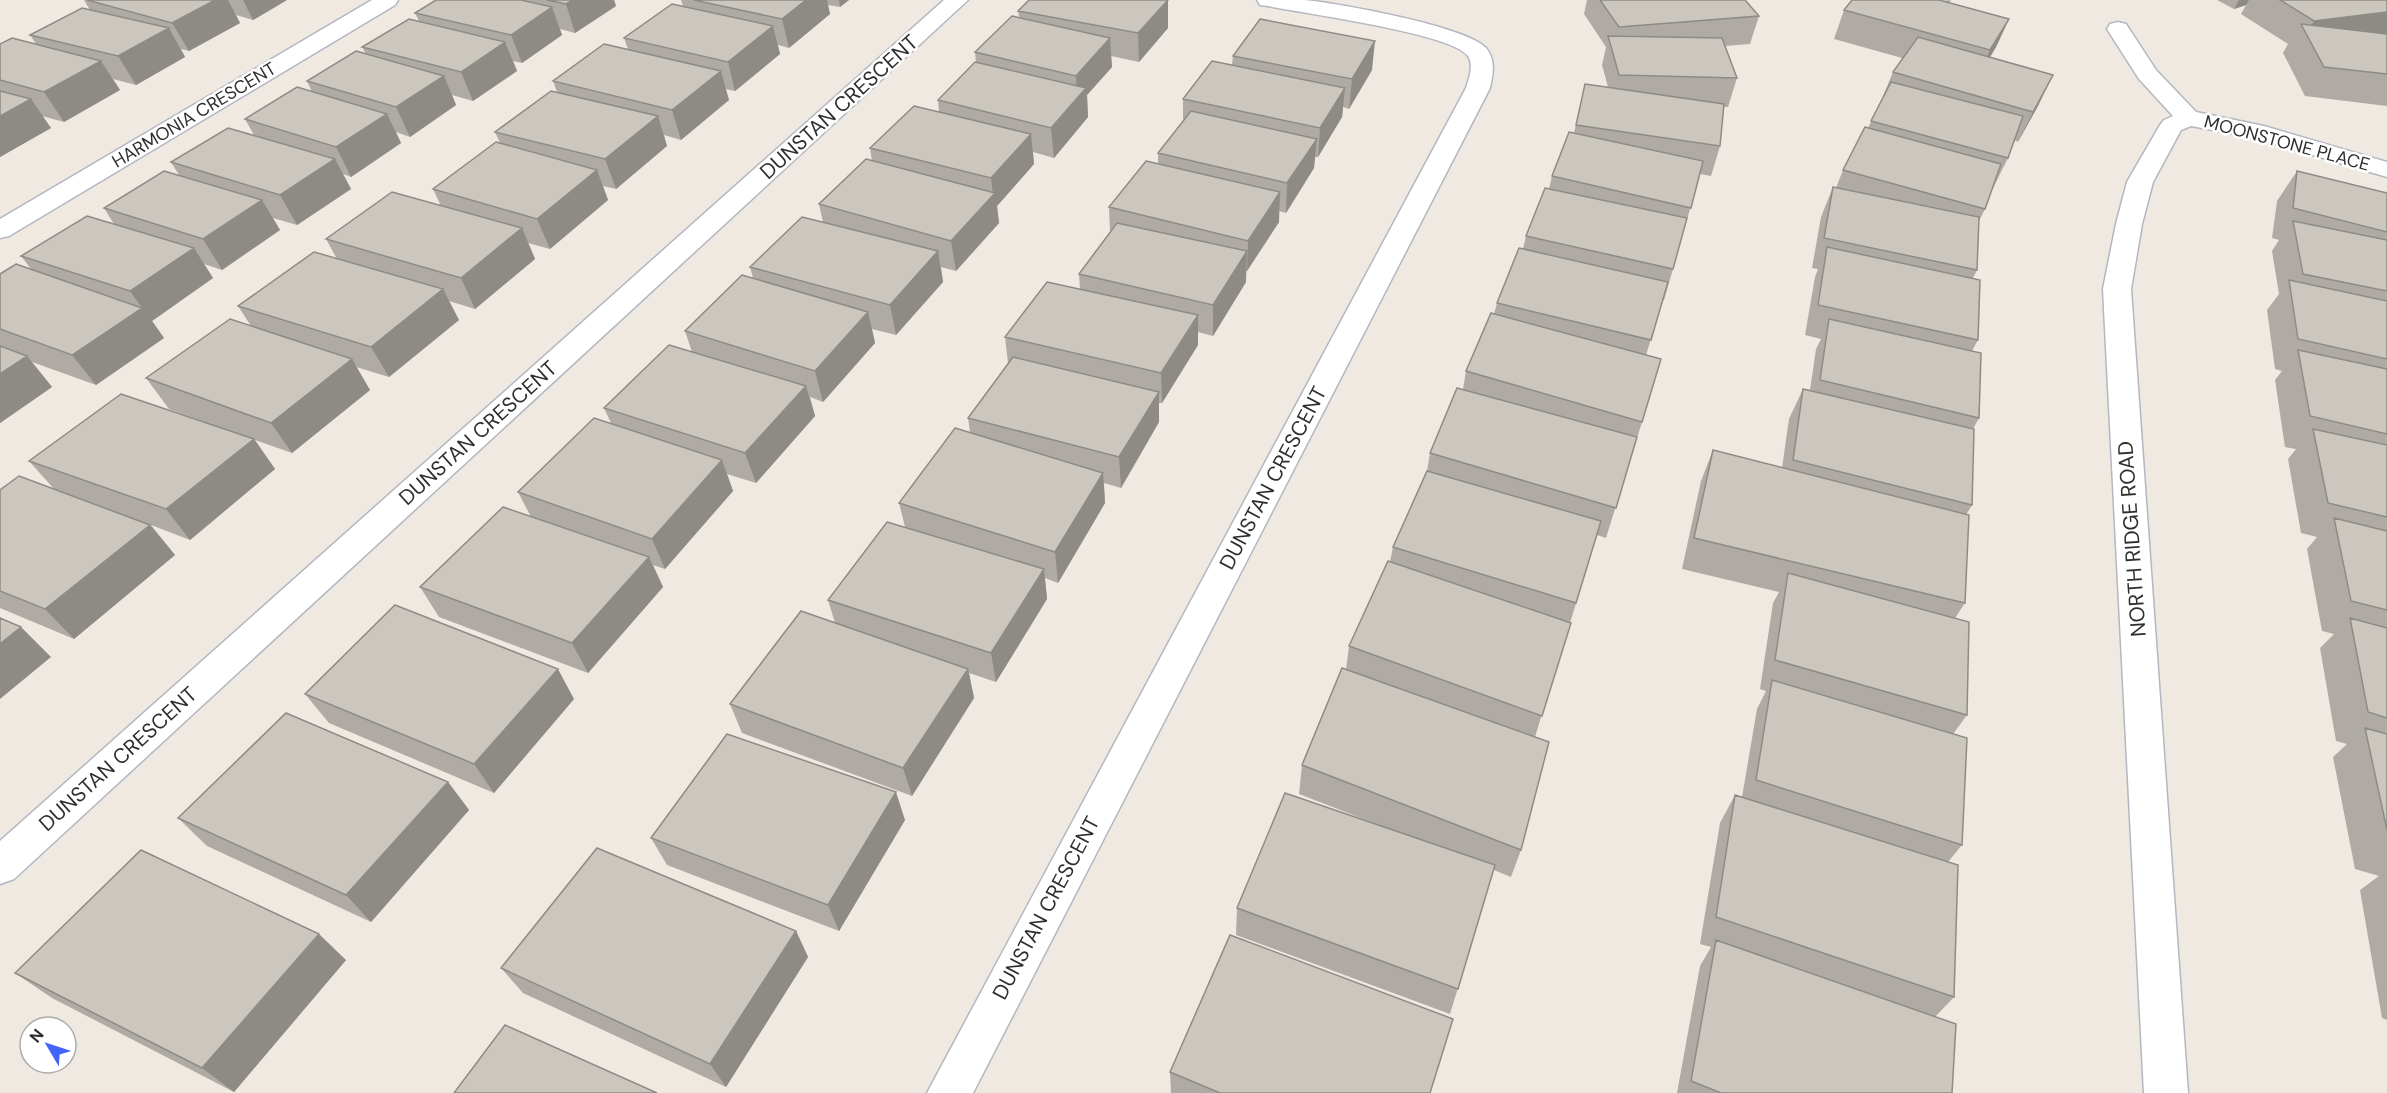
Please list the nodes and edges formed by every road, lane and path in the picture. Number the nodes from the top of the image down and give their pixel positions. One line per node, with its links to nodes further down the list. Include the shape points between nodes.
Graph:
1 (387, 0): 7 (street, HARMONIA CRESCENT)
2 (957, 0): 8 (street, DUNSTAN CRESCENT)
3 (1268, 0): 9 (street, DUNSTAN CRESCENT, via 1463,42 1477,51 1483,67 1478,88)
4 (2118, 29): 5 (street, via 2147,74)
5 (2188, 118): 6 (street, MOONSTONE PLACE, via 2256,131); 10 (street, NORTH RIDGE ROAD, via 2172,125 2140,182 2116,290)
6 (2387, 171)
7 (0, 230)
8 (0, 866)
9 (949, 1093)
10 (2166, 1093)

